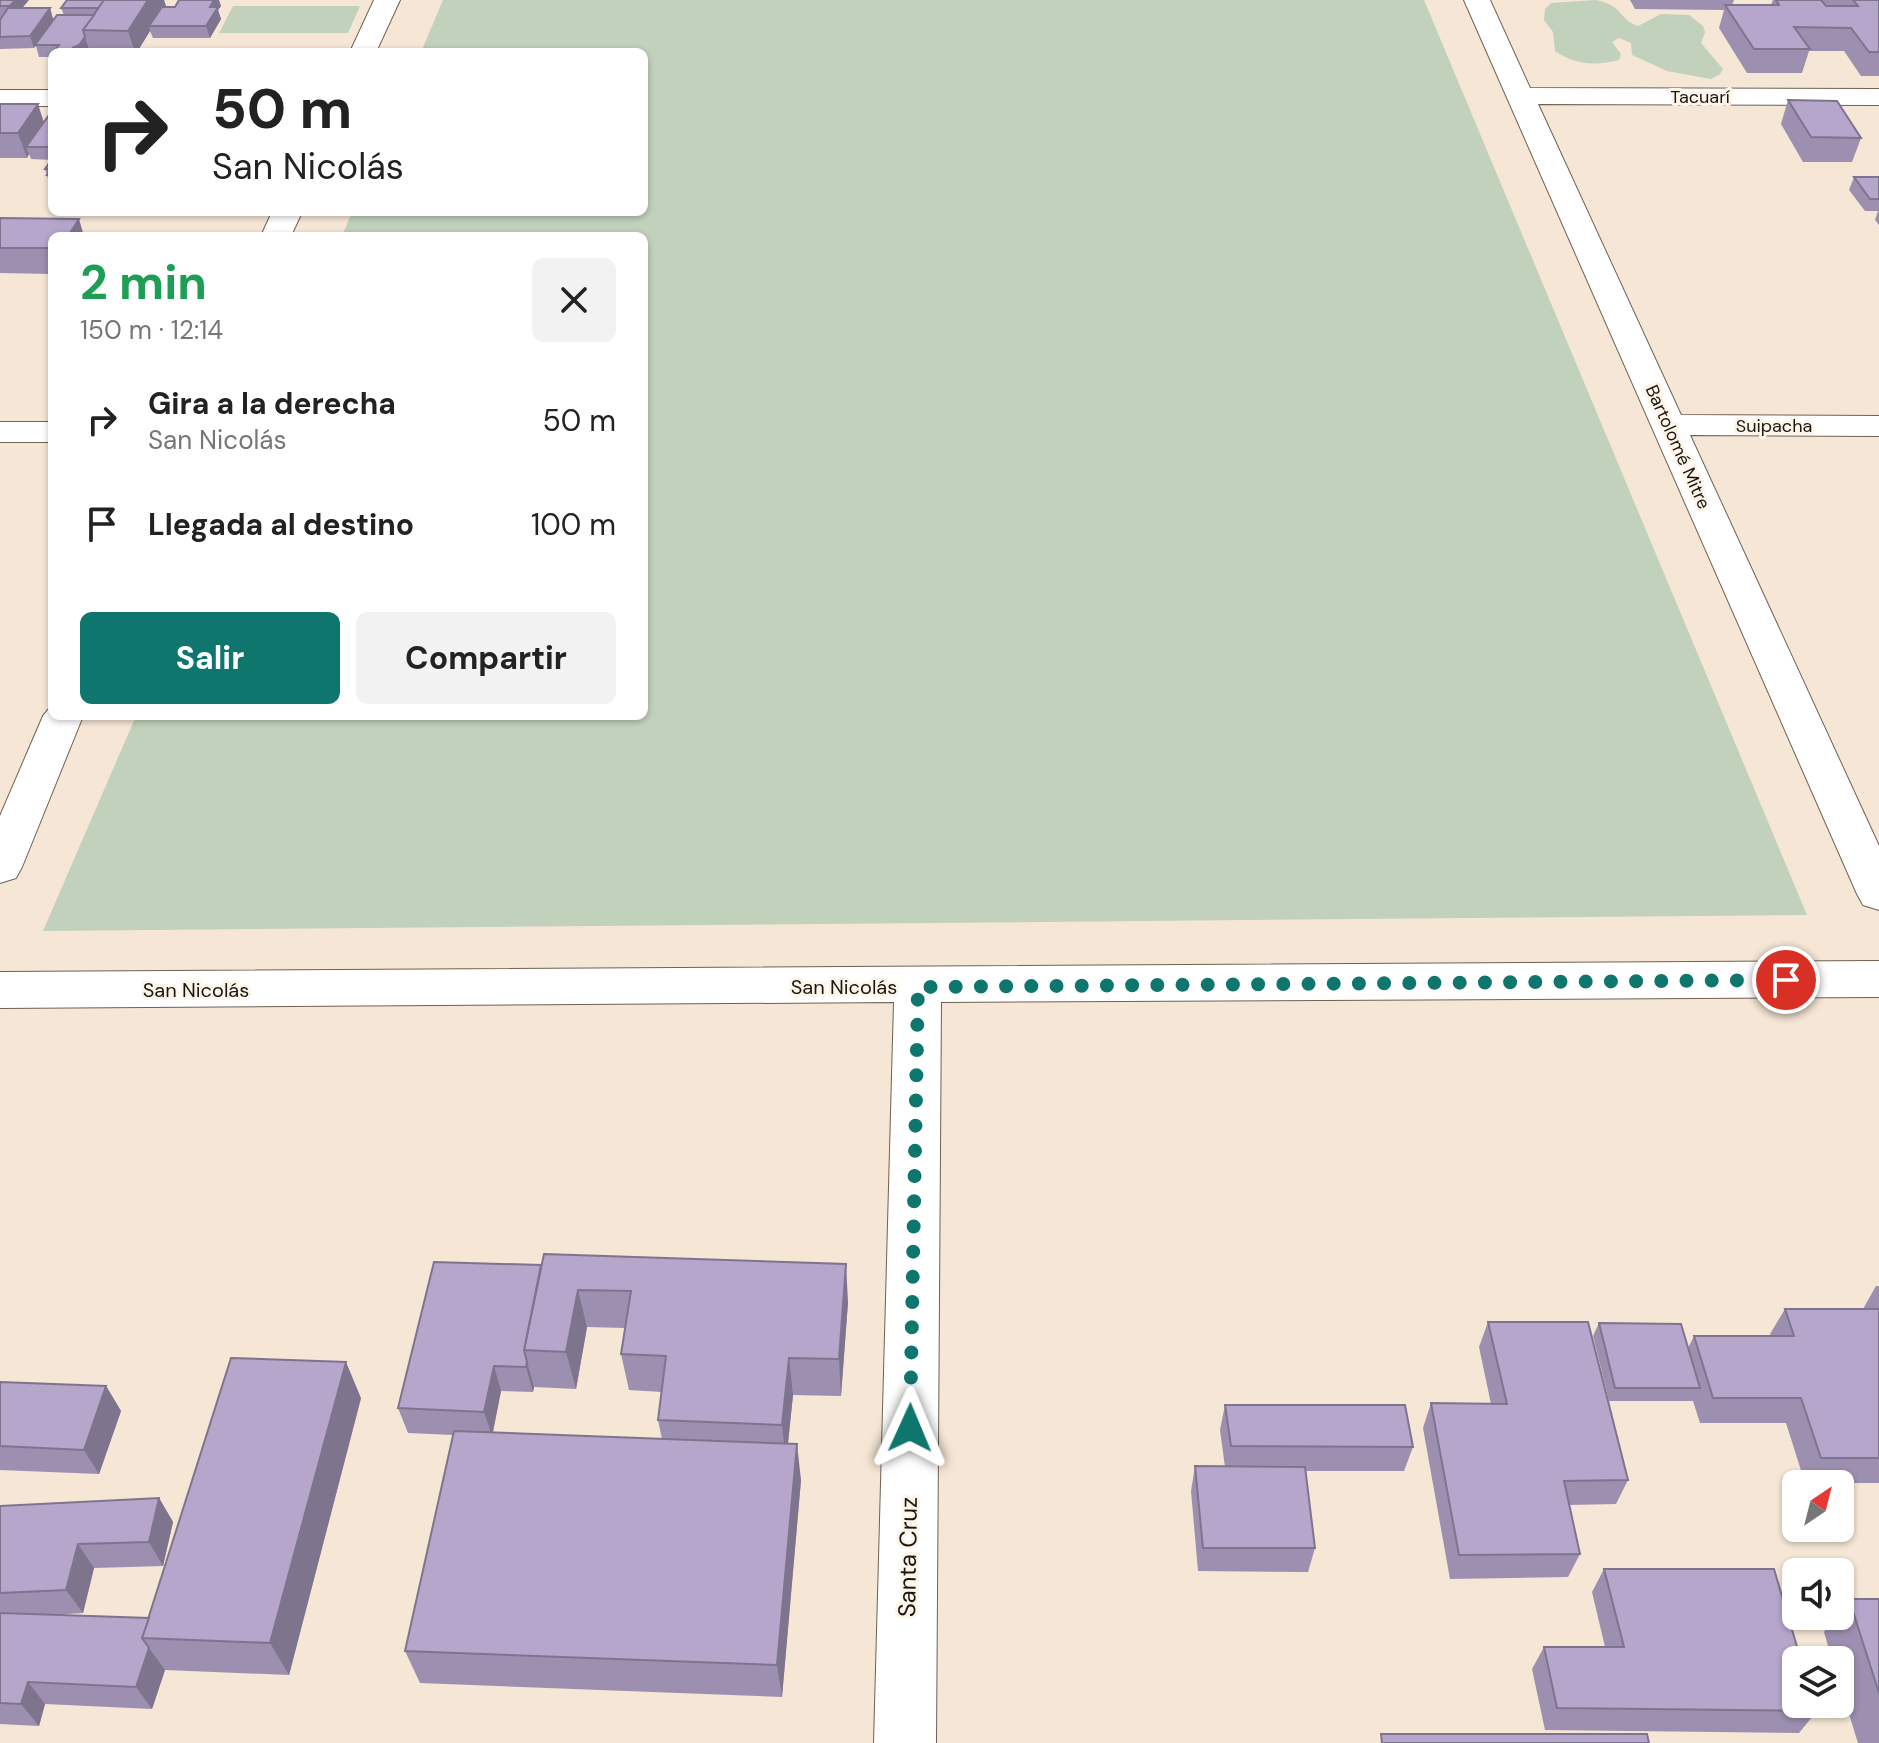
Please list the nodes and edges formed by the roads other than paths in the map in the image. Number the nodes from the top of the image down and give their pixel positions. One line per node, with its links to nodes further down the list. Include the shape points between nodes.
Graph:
1 (387, 0): 3 (street)
2 (1477, 0): 4 (street, Bartolomé Mitre)
3 (365, 48)
4 (1520, 96): 5 (street, Tacuarí); 8 (street, Bartolomé Mitre)
5 (1879, 97)
6 (0, 98): 7 (street)
7 (48, 98)
8 (1668, 425): 9 (street, Suipacha); 14 (street, Bartolomé Mitre)
9 (1879, 426)
10 (0, 432): 11 (street)
11 (48, 432)
12 (61, 720): 13 (street)
13 (0, 867)
14 (1879, 894)
15 (1879, 979): 16 (street, San Nicolás)
16 (918, 987): 17 (street, San Nicolás); 18 (street, Santa Cruz)
17 (0, 990)
18 (905, 1743)

